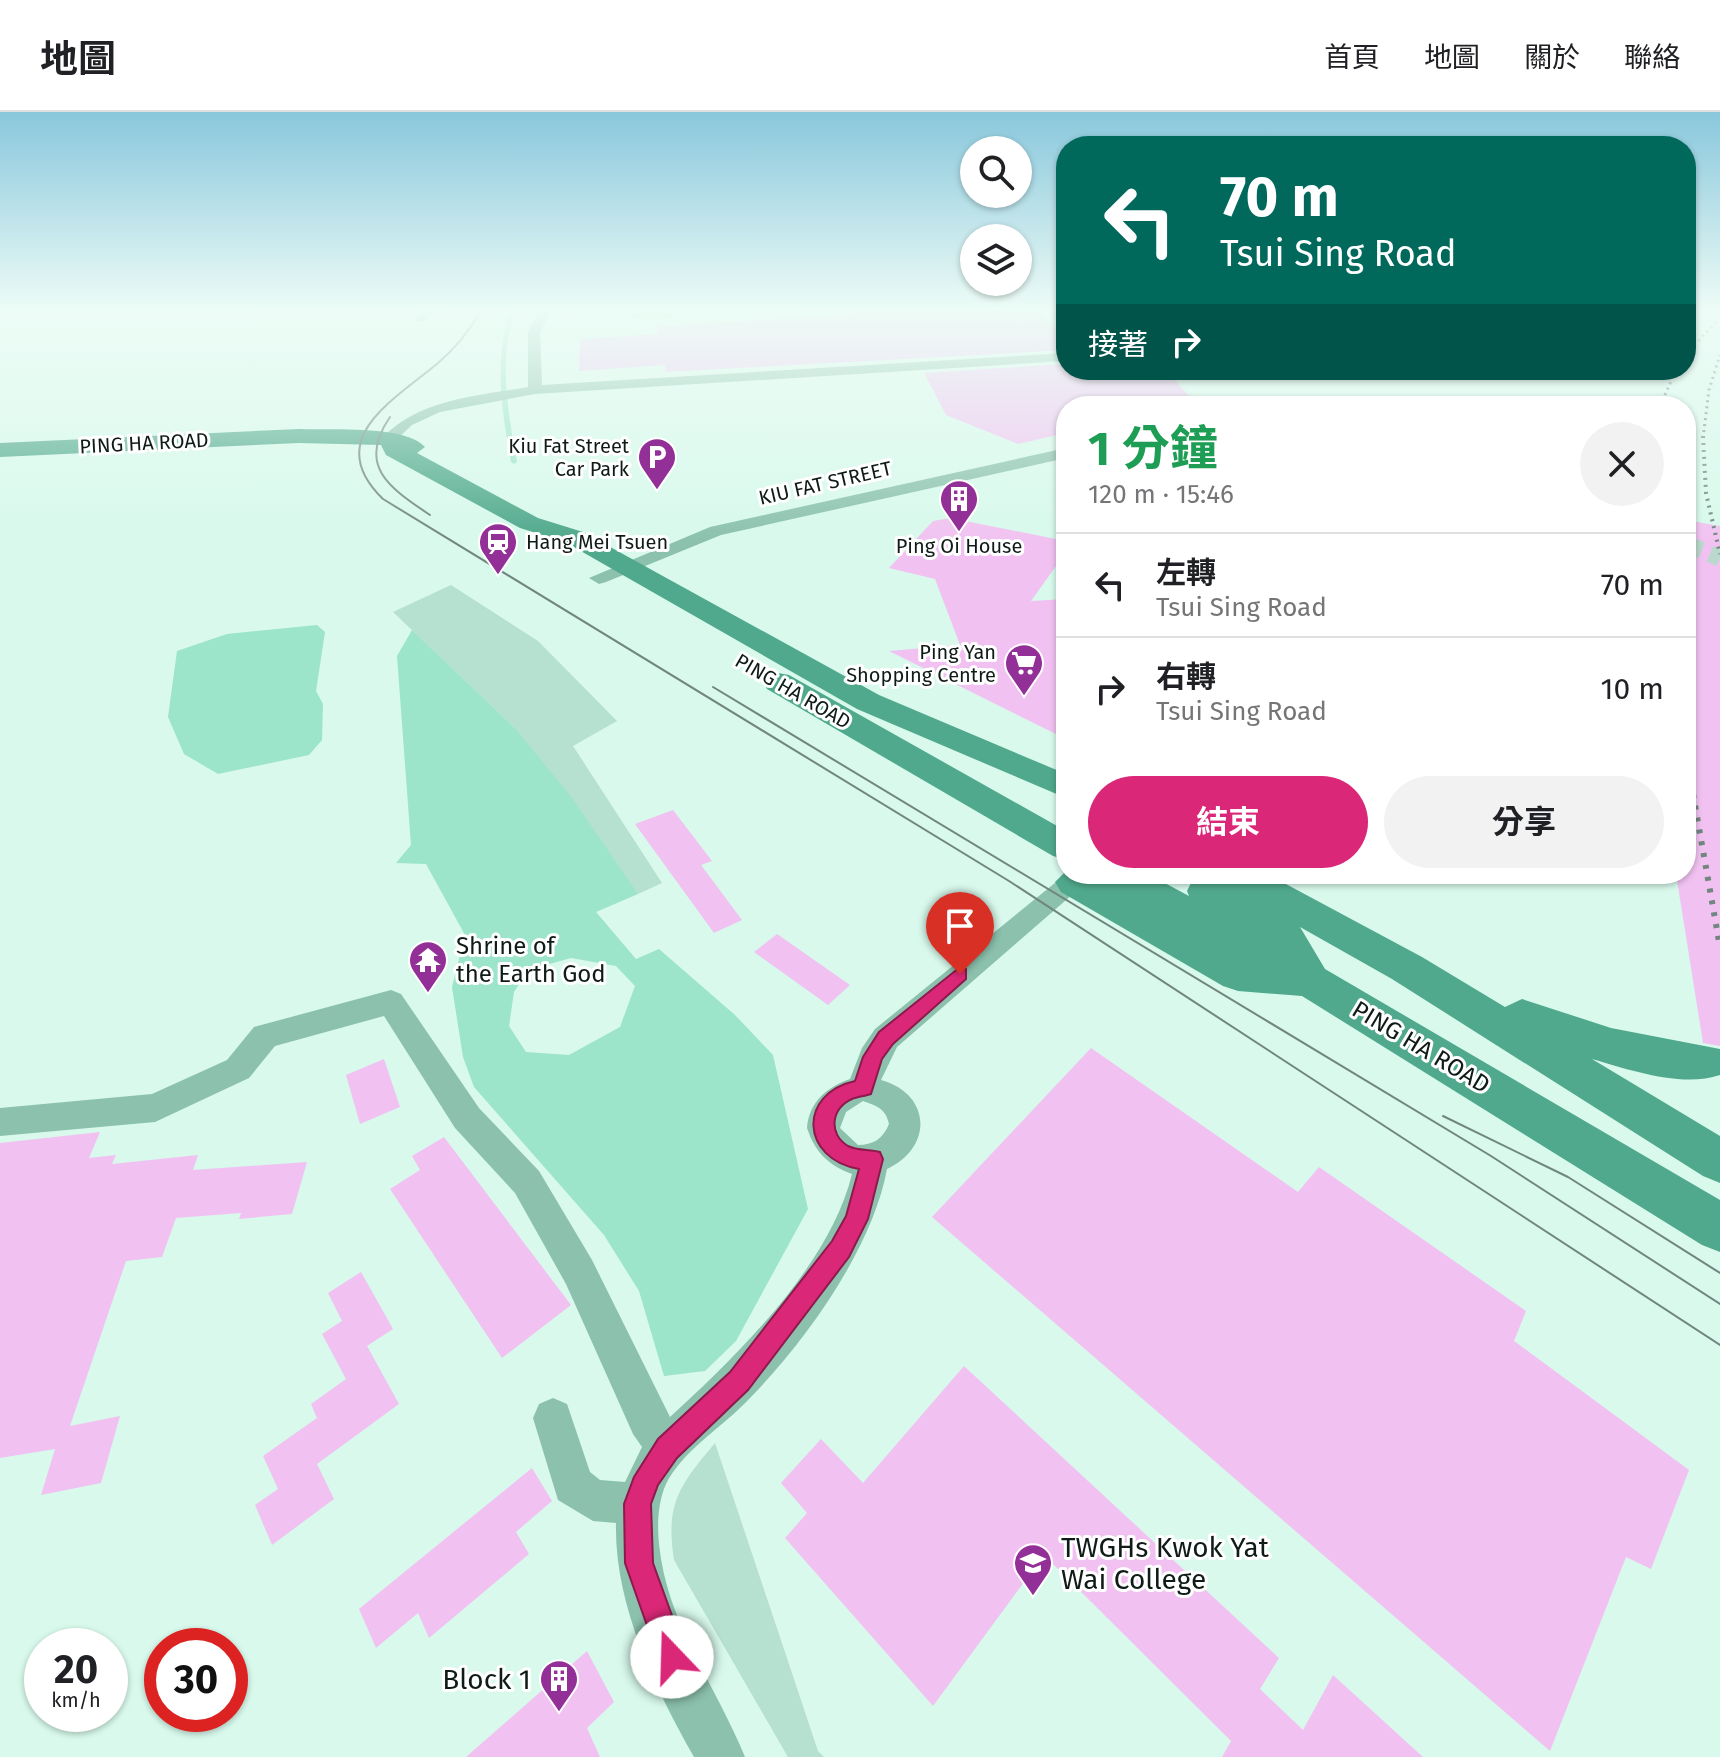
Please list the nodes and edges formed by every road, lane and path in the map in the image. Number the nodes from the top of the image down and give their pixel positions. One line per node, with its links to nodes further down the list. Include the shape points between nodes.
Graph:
1 (530, 388): 3 (street)
2 (581, 388): 3 (street)
3 (530, 391): 4 (street, via 465,403)
4 (393, 447): 5 (street, PING HA ROAD, via 288,438); 7 (street, PING HA ROAD, via 434,483 455,483 529,523 552,550)
5 (0, 450)
6 (1056, 455): 7 (street, KIU FAT STREET, via 716,531)
7 (613, 572): 8 (street, PING HA ROAD); 11 (street, PING HA ROAD)
8 (900, 717): 9 (street, PING HA ROAD); 10 (street)
9 (1056, 782)
10 (1056, 809)
11 (1056, 857)
12 (1058, 884): 20 (street, via 886,1038)
13 (1098, 884): 18 (street, PING HA ROAD, via 1238,975)
14 (1135, 884): 18 (street, PING HA ROAD)
15 (1194, 884): 18 (street, via 1283,932)
16 (1254, 884): 17 (street)
17 (1407, 968): 19 (street, via 1570,1036); 23 (street)
18 (1311, 982): 24 (street, PING HA ROAD)
19 (1705, 1062)
20 (863, 1088): 22 (street, via 881,1090 905,1115 900,1143); 22 (street, via 830,1103 823,1119 825,1137 837,1151)
21 (0, 1122): 26 (street, via 155,1108 238,1069 265,1036 391,1002 467,1118 527,1182 579,1272 647,1420)
22 (872, 1159): 26 (street, via 857,1219 841,1249 739,1381)
23 (1720, 1161)
24 (1720, 1228)
25 (553, 1418): 27 (street, via 573,1485 593,1500)
26 (668, 1448): 27 (street, via 647,1477)
27 (638, 1504): 28 (street, via 643,1576 696,1715)
28 (721, 1757)

